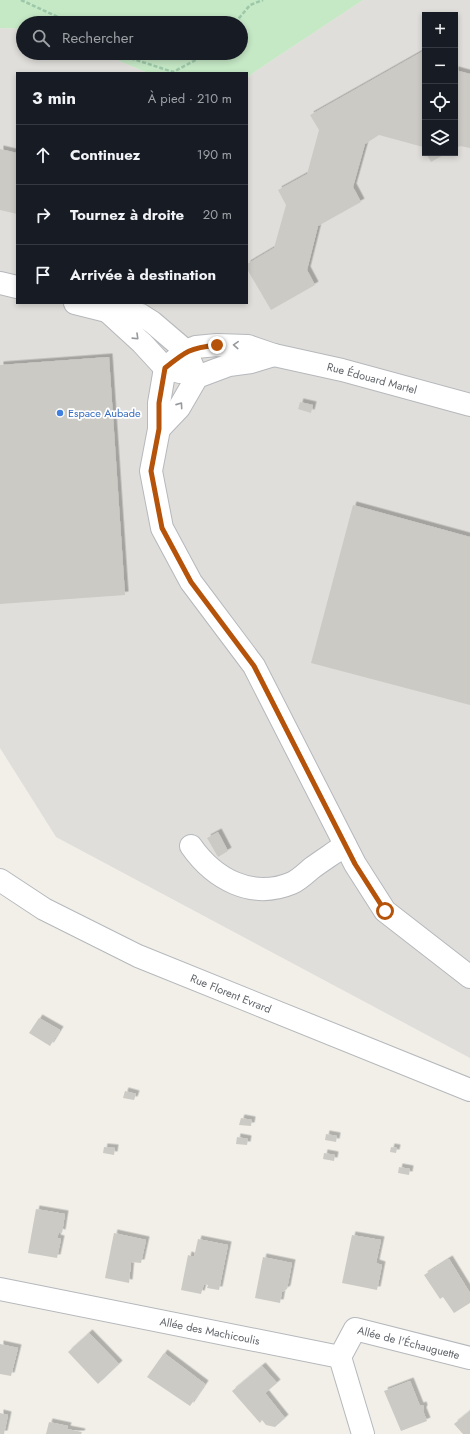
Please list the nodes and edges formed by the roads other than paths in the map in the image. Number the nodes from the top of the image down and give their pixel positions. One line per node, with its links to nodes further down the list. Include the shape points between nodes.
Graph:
1 (0, 283): 2 (street)
2 (16, 287)
3 (79, 304): 4 (street)
4 (107, 311): 5 (street, via 140,315); 7 (street, one-way to 7)
5 (186, 351): 6 (street, Rue Édouard Martel, one-way to 5, via 248,346 217,345 196,347); 7 (street); 8 (street)
6 (274, 355): 8 (street, via 252,362 229,365); 9 (street, Rue Édouard Martel, via 342,370)
7 (165, 368): 8 (street); 10 (street, via 159,403)
8 (197, 377): 10 (street, one-way to 8, via 178,408)
9 (470, 405)
10 (159, 429): 11 (street, via 151,471 162,528 191,582 254,666)
11 (345, 845): 12 (street, via 293,883 274,888 248,888 223,878 202,861); 14 (street, via 385,911)
12 (191, 846)
13 (0, 880): 15 (street, Rue Florent Evrard, via 44,909 138,956)
14 (470, 977)
15 (470, 1090)
16 (0, 1289): 17 (street, Allée des Machicoulis)
17 (340, 1357): 18 (street, Allée de l'Échauguette, via 355,1329); 19 (street)
18 (470, 1358)
19 (363, 1434)

